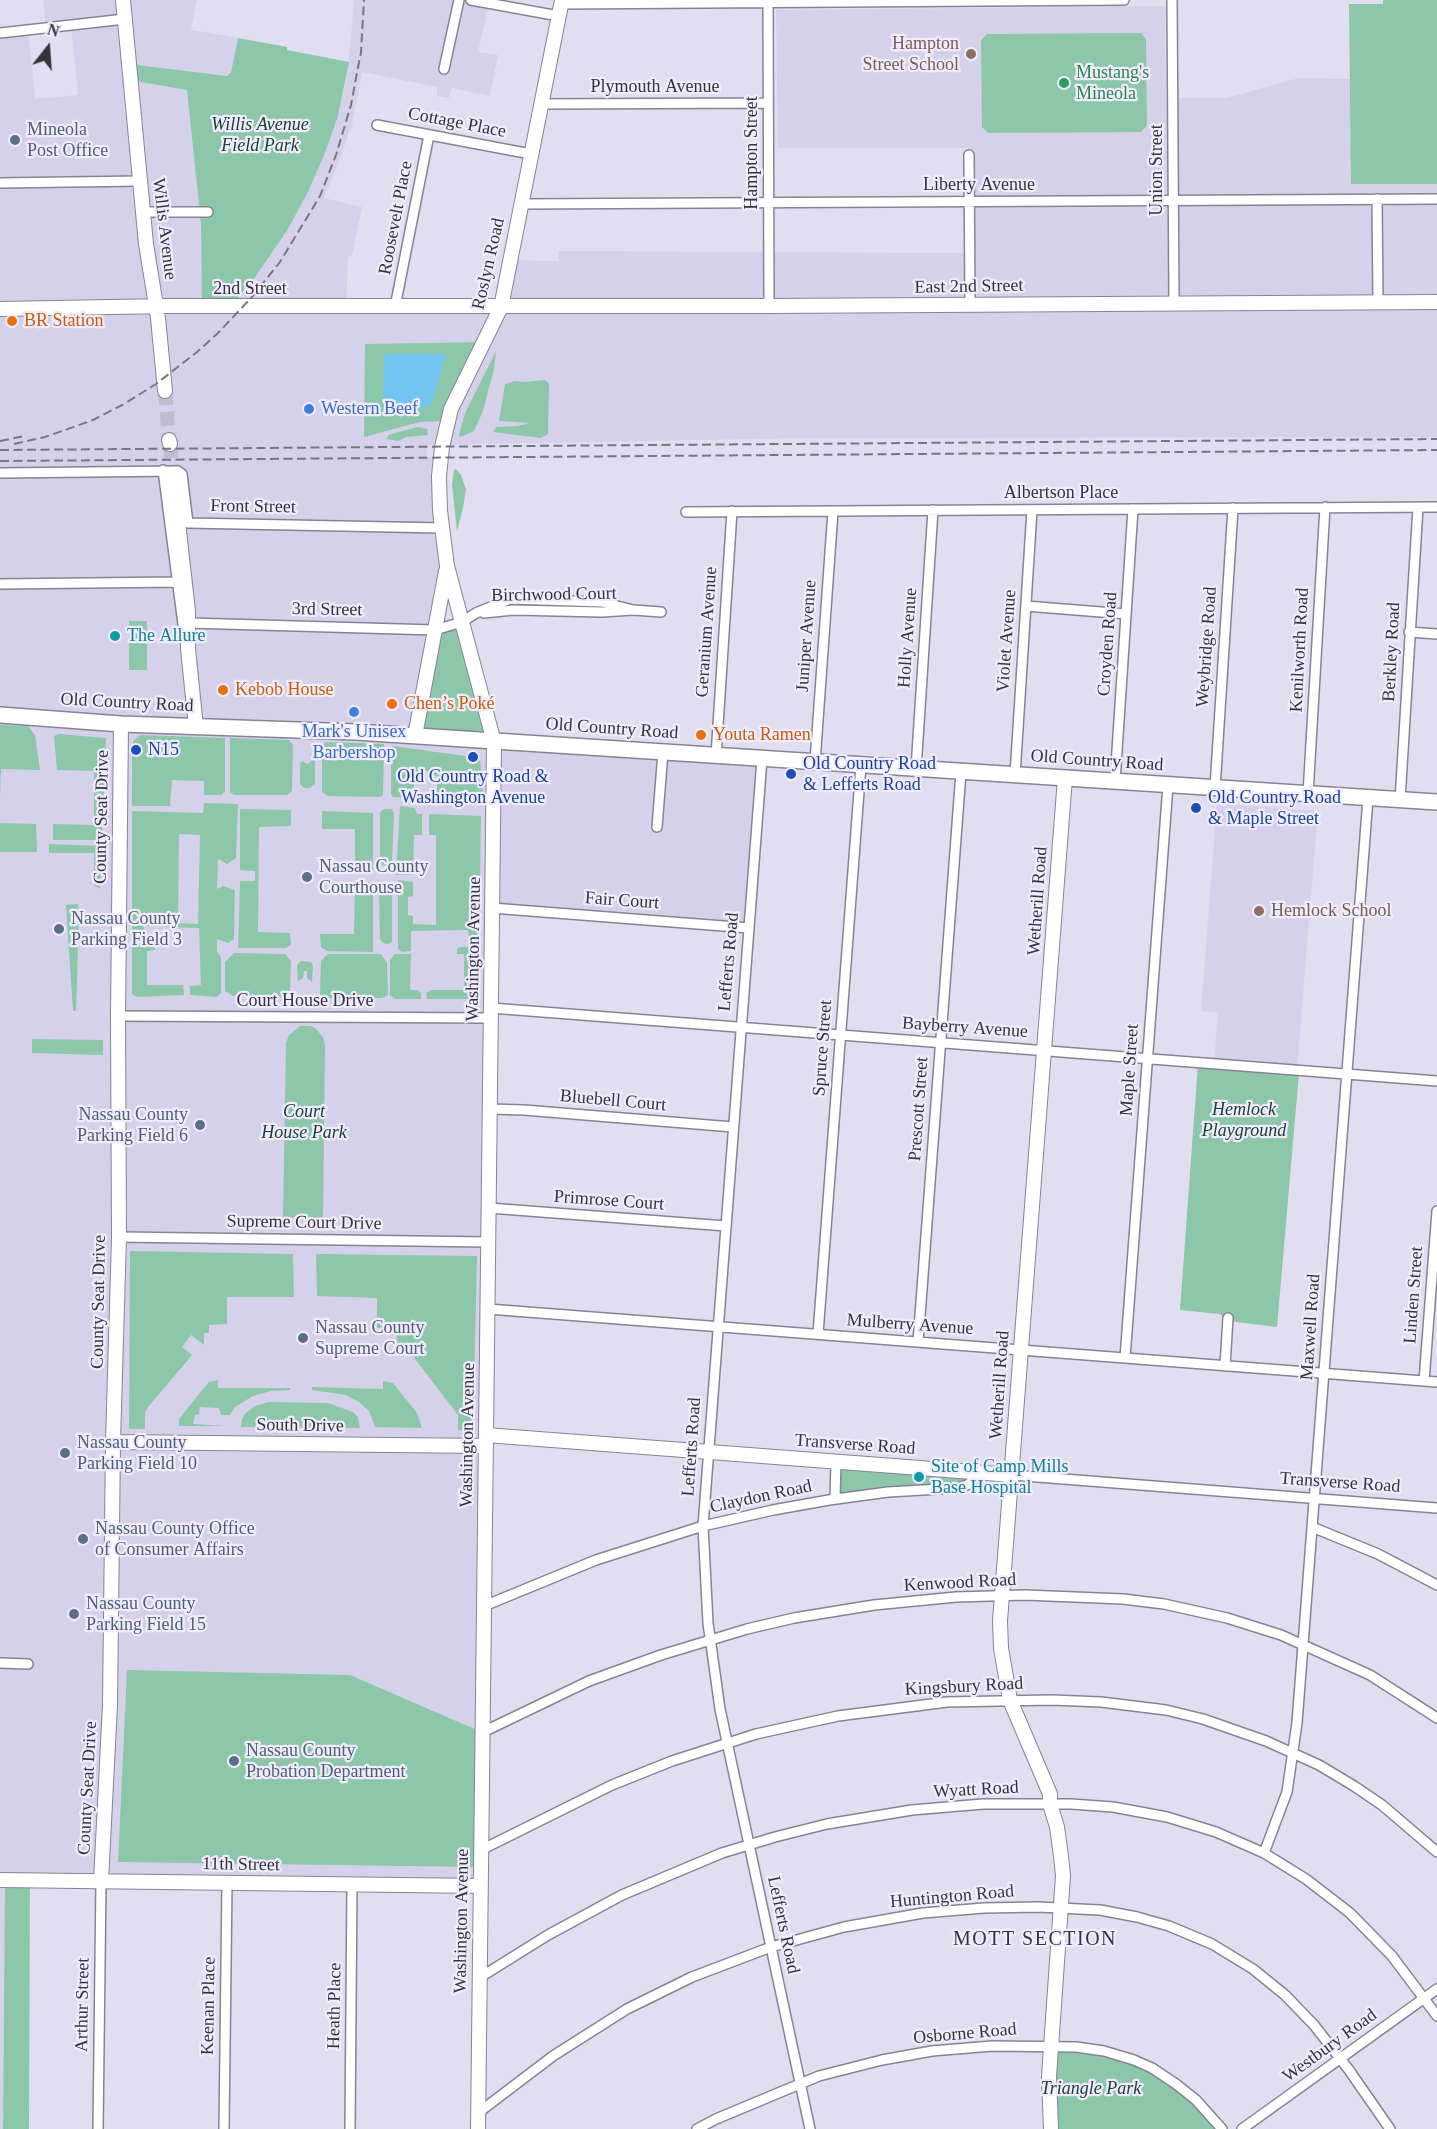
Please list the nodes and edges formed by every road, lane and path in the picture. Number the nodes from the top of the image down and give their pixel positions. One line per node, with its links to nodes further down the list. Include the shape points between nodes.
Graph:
1 (123, 0): 12 (street, Willis Avenue)
2 (459, 0): 14 (street)
3 (471, 0): 11 (street)
4 (1068, 0): 5 (street); 9 (street)
5 (1124, 0)
6 (1172, 0): 25 (street, Union Street)
7 (768, 1): 8 (street); 10 (street); 15 (street, Hampton Street)
8 (868, 1): 9 (street)
9 (968, 1)
10 (667, 2): 11 (street)
11 (561, 7): 16 (street, Roslyn Road)
12 (124, 19): 13 (street); 21 (street, Willis Avenue)
13 (0, 33)
14 (444, 69)
15 (768, 103): 16 (street, Plymouth Avenue); 27 (street, Hampton Street)
16 (541, 104): 19 (street, Roslyn Road)
17 (377, 125): 18 (street, Cottage Place)
18 (429, 135): 19 (street, Cottage Place); 37 (street, Roosevelt Place)
19 (531, 154): 28 (street, Roslyn Road)
20 (969, 155): 26 (street)
21 (140, 181): 22 (street); 29 (street, Willis Avenue)
22 (0, 183)
23 (1377, 199): 24 (street, Liberty Avenue); 25 (street, Liberty Avenue); 31 (street)
24 (1437, 199)
25 (1173, 200): 26 (street, Liberty Avenue); 33 (street, Union Street)
26 (969, 201): 27 (street, Liberty Avenue); 34 (street)
27 (769, 202): 28 (street, Liberty Avenue); 36 (street, Hampton Street)
28 (521, 204): 38 (street, Roslyn Road)
29 (143, 212): 30 (street); 35 (street, Willis Avenue)
30 (208, 212)
31 (1378, 302): 32 (street, East 2nd Street); 33 (street, East 2nd Street)
32 (1437, 302)
33 (1174, 303): 34 (street, East 2nd Street)
34 (970, 305): 36 (street, East 2nd Street)
35 (156, 306): 37 (street, 2nd Street); 39 (street, 2nd Street); 40 (street, Willis Avenue)
36 (769, 306): 38 (street, East 2nd Street)
37 (395, 307): 38 (street, 2nd Street)
38 (501, 308): 53 (street, Roslyn Road, via 447,421 440,476)
39 (0, 309)
40 (165, 391)
41 (0, 472): 42 (street)
42 (168, 474): 53 (street, Front Street, via 182,473 188,522); 55 (street); 61 (street)
43 (1325, 507): 44 (street, Albertson Place); 46 (street, Albertson Place); 83 (street, Kenilworth Road)
44 (1418, 507): 45 (street, Albertson Place); 63 (street, Berkley Road)
45 (1437, 507)
46 (1233, 508): 47 (street, Albertson Place); 82 (street, Weybridge Road)
47 (1133, 509): 49 (street, Albertson Place); 59 (street, Croyden Road)
48 (933, 510): 49 (street, Albertson Place); 50 (street, Albertson Place); 76 (street, Holly Avenue)
49 (1032, 510): 57 (street, Violet Avenue)
50 (832, 511): 52 (street, Albertson Place); 74 (street, Juniper Avenue)
51 (686, 512): 52 (street, Albertson Place)
52 (732, 512): 72 (street, Geranium Avenue)
53 (442, 528): 54 (street, Roslyn Road)
54 (447, 566): 60 (street, Roslyn Road); 62 (street, Roslyn Road)
55 (177, 582): 56 (street); 65 (street)
56 (0, 584)
57 (1026, 606): 59 (street); 78 (street, Violet Avenue)
58 (661, 612): 60 (street, Birchwood Court, via 513,610 476,613)
59 (1126, 614): 80 (street, Croyden Road)
60 (462, 622): 62 (street, 3rd Street); 70 (street, Roslyn Road)
61 (189, 623): 62 (street, 3rd Street); 65 (street)
62 (435, 630): 69 (street, Roslyn Road)
63 (1410, 632): 64 (street); 85 (street, Berkley Road)
64 (1437, 634)
65 (188, 649): 68 (street)
66 (0, 716): 67 (main road, Old Country Road)
67 (121, 724): 68 (main road, Old Country Road); 91 (street, County Seat Drive)
68 (196, 727): 69 (main road, Old Country Road)
69 (414, 736): 70 (main road, Old Country Road)
70 (494, 742): 71 (main road, Old Country Road); 88 (street, Washington Avenue)
71 (663, 752): 72 (main road, Old Country Road); 87 (street)
72 (717, 756): 73 (main road, Old Country Road)
73 (762, 759): 74 (main road, Old Country Road); 89 (street, Lefferts Road)
74 (815, 762): 75 (main road, Old Country Road)
75 (861, 765): 76 (main road, Old Country Road); 93 (street, Spruce Street)
76 (916, 769): 77 (main road, Old Country Road)
77 (961, 772): 78 (main road, Old Country Road); 94 (street, Prescott Street)
78 (1015, 775): 79 (main road, Old Country Road)
79 (1065, 778): 80 (main road, Old Country Road); 95 (street, Wetherill Road)
80 (1115, 782): 81 (main road, Old Country Road)
81 (1168, 785): 82 (main road, Old Country Road); 96 (street, Maple Street)
82 (1215, 788): 83 (main road, Old Country Road)
83 (1308, 794): 84 (main road, Old Country Road)
84 (1368, 798): 85 (main road, Old Country Road); 97 (street, Maxwell Road)
85 (1400, 800): 86 (main road, Old Country Road)
86 (1437, 802)
87 (657, 826)
88 (492, 908): 89 (street, Fair Court); 90 (street, Washington Avenue)
89 (749, 928): 92 (street, Lefferts Road)
90 (491, 1013): 91 (street, Court House Drive); 92 (street, Bayberry Avenue); 99 (street, Washington Avenue)
91 (118, 1016): 104 (street, County Seat Drive)
92 (741, 1028): 93 (street, Bayberry Avenue); 100 (street, Lefferts Road)
93 (841, 1035): 94 (street, Bayberry Avenue); 109 (street, Spruce Street)
94 (941, 1043): 95 (street, Bayberry Avenue); 110 (street, Prescott Street)
95 (1044, 1051): 96 (street, Bayberry Avenue); 111 (street, Wetherill Road)
96 (1148, 1059): 97 (street, Bayberry Avenue); 112 (street, Maple Street)
97 (1347, 1074): 98 (street, Bayberry Avenue); 114 (street, Maxwell Road)
98 (1437, 1081)
99 (490, 1109): 100 (street, Bluebell Court); 101 (street, Washington Avenue)
100 (733, 1127): 103 (street, Lefferts Road)
101 (489, 1208): 103 (street, Primrose Court); 105 (street, Washington Avenue)
102 (1437, 1211): 115 (street, Linden Street)
103 (726, 1226): 108 (street, Lefferts Road)
104 (118, 1237): 105 (street, Supreme Court Drive); 118 (street, County Seat Drive)
105 (488, 1242): 106 (street, Washington Avenue)
106 (488, 1309): 108 (street, Mulberry Avenue); 117 (street, Washington Avenue)
107 (1228, 1318): 113 (street)
108 (718, 1326): 109 (street, Mulberry Avenue); 119 (street, Lefferts Road)
109 (818, 1334): 110 (street, Mulberry Avenue)
110 (918, 1342): 111 (street, Mulberry Avenue)
111 (1021, 1350): 112 (street, Mulberry Avenue); 122 (street, Wetherill Road)
112 (1125, 1358): 113 (street, Mulberry Avenue)
113 (1225, 1366): 114 (street, Mulberry Avenue)
114 (1324, 1373): 115 (street, Mulberry Avenue); 124 (street, Maxwell Road)
115 (1424, 1381): 116 (street, Mulberry Avenue)
116 (1437, 1382)
117 (486, 1441): 118 (street, South Drive); 119 (street, Transverse Road); 130 (street, Washington Avenue)
118 (113, 1442): 146 (street, County Seat Drive, via 110,1705)
119 (708, 1452): 120 (street, Transverse Road); 126 (street, Lefferts Road)
120 (836, 1462): 121 (street, Transverse Road); 123 (street)
121 (982, 1473): 122 (street, Transverse Road); 123 (street, Claydon Road, via 958,1488)
122 (1011, 1476): 124 (street, Transverse Road); 129 (street, Wetherill Road)
123 (835, 1499): 126 (street, Claydon Road)
124 (1315, 1499): 125 (street, Transverse Road); 127 (street, Maxwell Road)
125 (1437, 1508)
126 (703, 1526): 130 (street, Claydon Road, via 596,1560); 131 (street, Lefferts Road)
127 (1312, 1527): 128 (street, via 1378,1554); 132 (street, Maxwell Road)
128 (1437, 1586)
129 (1002, 1596): 131 (street, Kenwood Road, via 874,1605 794,1618); 132 (street, Kenwood Road, via 1091,1597 1164,1604 1227,1618); 135 (street, Wetherill Road, via 1001,1648)
130 (484, 1606): 137 (street, Washington Avenue)
131 (711, 1640): 137 (street, Kenwood Road, via 589,1681); 138 (street, Lefferts Road)
132 (1303, 1644): 136 (street, Kenwood Road, via 1370,1675); 139 (street, Maxwell Road)
133 (0, 1663): 134 (street)
134 (28, 1664)
135 (1010, 1700): 138 (street, Kingsbury Road, via 873,1710); 139 (street, Kingsbury Road, via 1101,1702 1166,1710 1241,1731); 140 (street, Wetherill Road, via 1050,1794)
136 (1437, 1718)
137 (483, 1732): 142 (street, Washington Avenue)
138 (727, 1743): 141 (street, Lefferts Road); 142 (street, Kingsbury Road, via 612,1785)
139 (1293, 1753): 143 (street, Kingsbury Road, via 1382,1805); 144 (street, Maxwell Road, via 1284,1801)
140 (1050, 1804): 141 (street, Wyatt Road, via 912,1810 827,1824); 144 (street, Wyatt Road, via 1147,1812 1216,1832); 150 (street, Wetherill Road, via 1061,1856)
141 (749, 1845): 151 (street, Lefferts Road); 152 (street, Wyatt Road, via 622,1895)
142 (481, 1850): 149 (street, Washington Avenue)
143 (1437, 1852)
144 (1264, 1853): 154 (street, Wyatt Road, via 1350,1913 1392,1956)
145 (0, 1880): 146 (street, 11th Street)
146 (101, 1881): 147 (street, 11th Street); 160 (street, Arthur Street)
147 (227, 1882): 148 (street, 11th Street); 161 (street, Keenan Place)
148 (352, 1884): 149 (street, 11th Street); 162 (street, Heath Place)
149 (481, 1886): 152 (street, Washington Avenue)
150 (1060, 1908): 151 (street, Huntington Road, via 923,1913 844,1927); 156 (street, Wetherill Road); 157 (street, Huntington Road, via 1137,1917 1212,1944 1285,1995)
151 (771, 1947): 158 (street, Lefferts Road); 159 (street, Huntington Road, via 692,1977 627,2009 553,2056)
152 (479, 1978): 159 (street, Washington Avenue)
153 (1437, 1989): 154 (street, Westbury Road)
154 (1425, 1998): 155 (street, Wyatt Road); 157 (street, Westbury Road)
155 (1437, 2016)
156 (1050, 2046): 158 (street, Osborne Road, via 932,2051 859,2065); 166 (street, Wetherill Road); 167 (street, Osborne Road, via 1104,2051 1152,2068 1196,2100)
157 (1340, 2059): 168 (street, Westbury Road); 169 (street, Huntington Road)
158 (800, 2083): 164 (street, Osborne Road); 165 (street, Lefferts Road)
159 (478, 2113): 163 (street, Washington Avenue)
160 (98, 2129)
161 (224, 2129)
162 (350, 2129)
163 (478, 2129)
164 (697, 2129)
165 (810, 2129)
166 (1051, 2129)
167 (1222, 2129)
168 (1242, 2129)
169 (1390, 2129)

